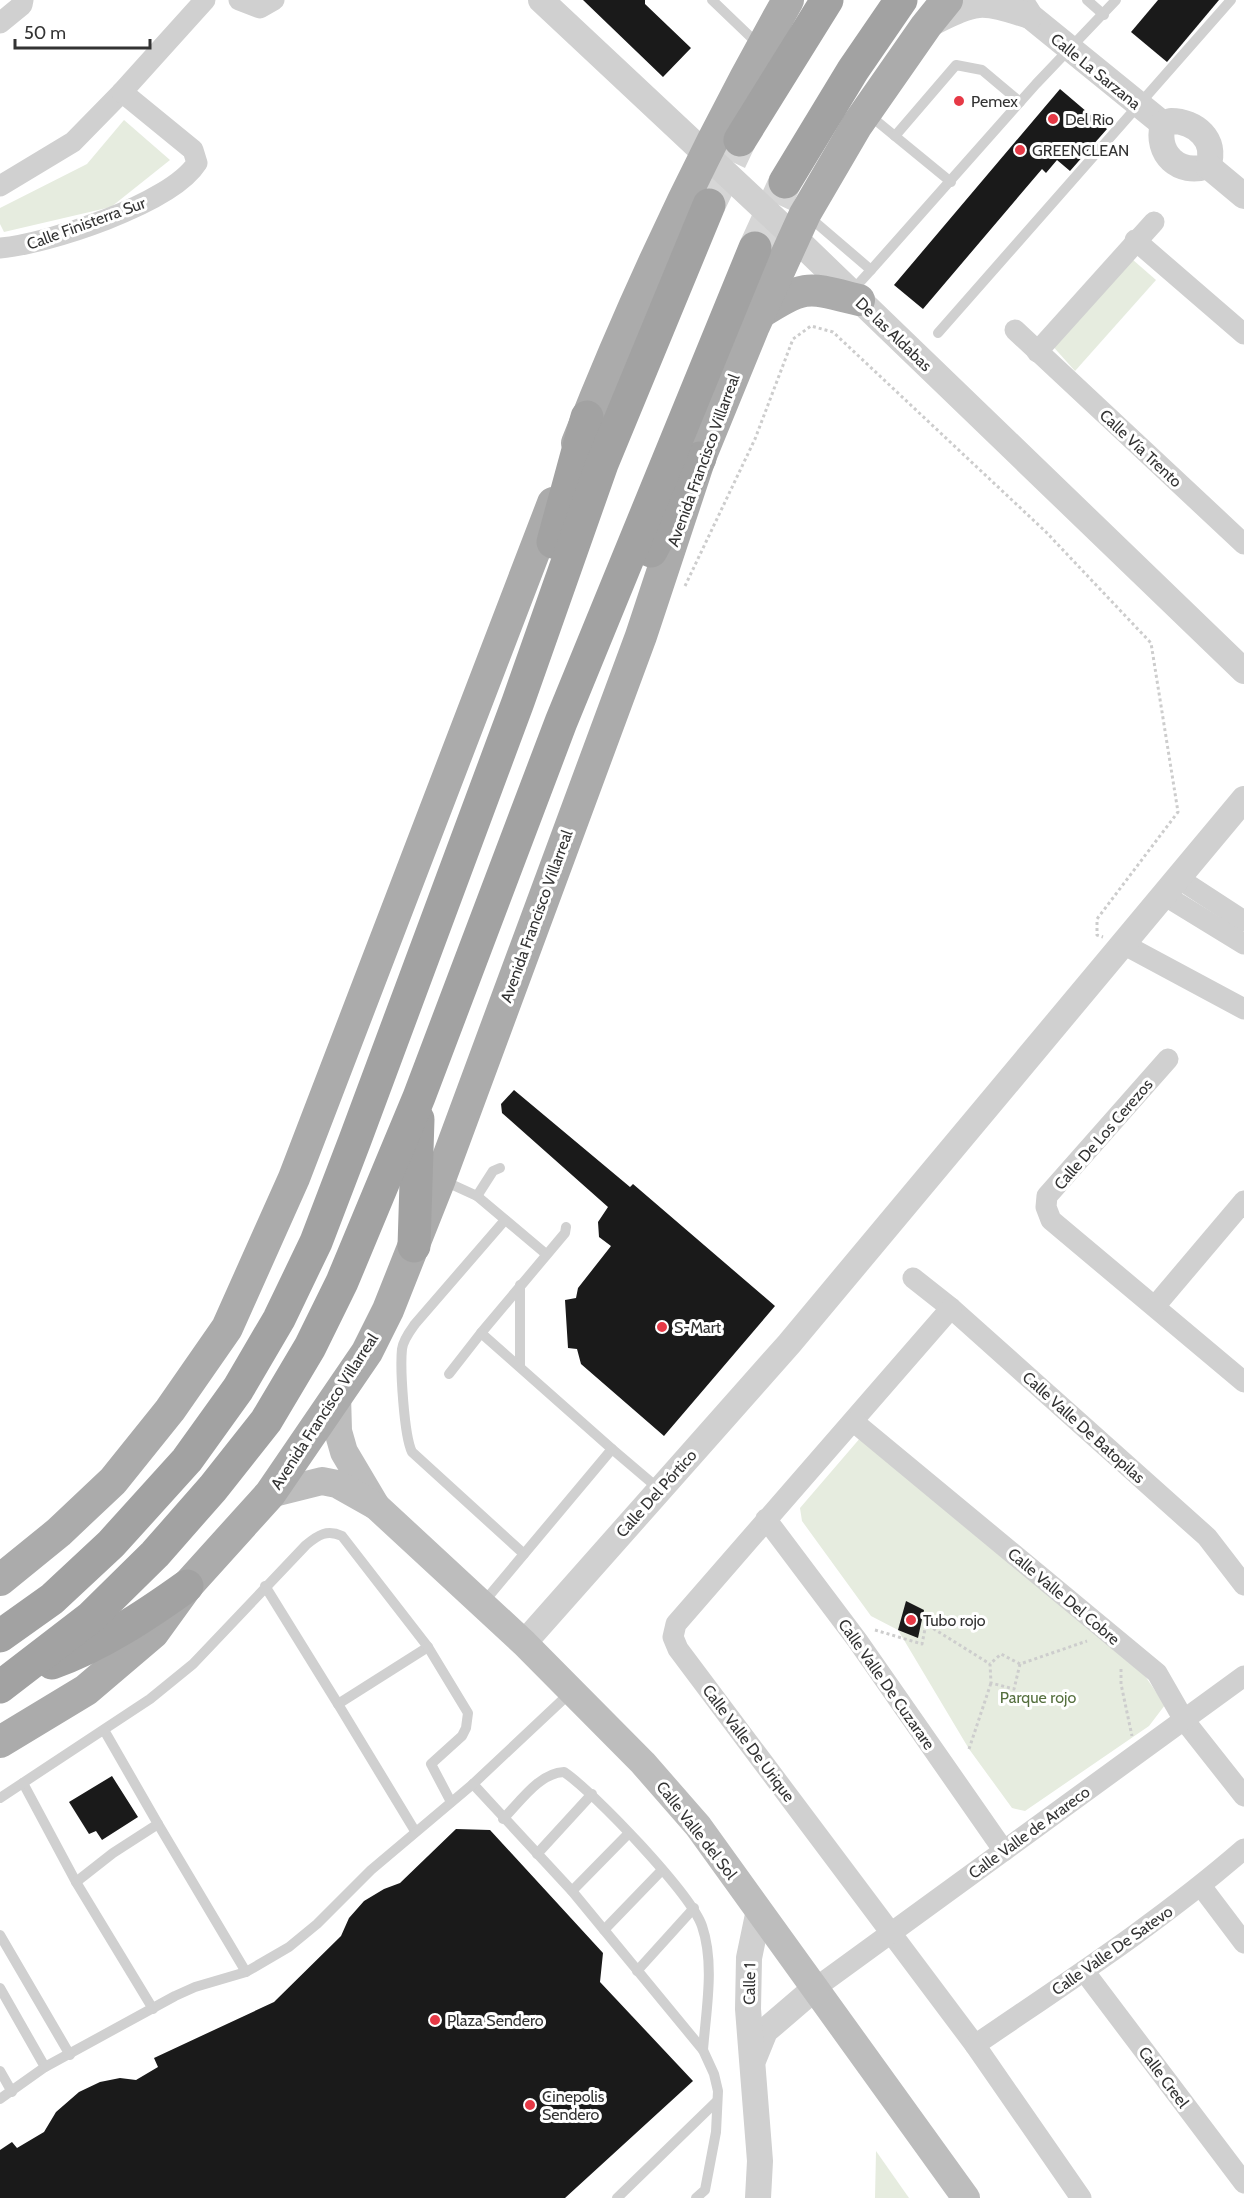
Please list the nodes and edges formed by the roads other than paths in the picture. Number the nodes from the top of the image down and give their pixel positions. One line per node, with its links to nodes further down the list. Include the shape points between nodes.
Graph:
1 (23, 0): 16 (street)
2 (205, 0): 20 (street)
3 (274, 0): 13 (street, via 265,7)
4 (541, 0): 27 (street, De las Aldabas)
5 (712, 0): 18 (lane)
6 (788, 0): 18 (main road)
7 (827, 0): 26 (highway)
8 (901, 0): 29 (highway)
9 (947, 0): 17 (main road, Avenida Francisco Villarreal)
10 (1087, 0): 15 (lane)
11 (1116, 0): 15 (lane)
12 (1231, 0): 22 (lane)
13 (245, 4)
14 (1025, 8): 17 (street, Calle La Sarzana, via 976,2); 19 (street, Calle La Sarzana)
15 (1104, 15): 19 (lane)
16 (0, 22)
17 (926, 26): 23 (main road, Avenida Francisco Villarreal)
18 (761, 47): 27 (main road)
19 (1069, 48): 21 (lane); 22 (street, Calle La Sarzana)
20 (122, 92): 31 (street, via 73,142); 37 (street, Calle Finisterra Sur, via 193,150 197,163 192,171 153,198 114,216 25,246)
21 (1020, 102): 25 (lane, via 982,70 956,65); 30 (lane)
22 (1139, 106): 24 (street, Calle La Sarzana); 43 (lane)
23 (866, 111): 25 (lane); 35 (main road, Avenida Francisco Villarreal)
24 (1163, 124): 28 (street, via 1182,121 1200,130 1210,147); 28 (street, via 1161,141 1168,158 1182,168)
25 (895, 136): 30 (lane)
26 (740, 140)
27 (704, 153): 35 (street, De las Aldabas); 46 (main road)
28 (1208, 165): 32 (street)
29 (785, 182)
30 (951, 182): 39 (lane)
31 (0, 186)
32 (1244, 196)
33 (709, 205): 50 (highway, via 602,464)
34 (1154, 222): 36 (street)
35 (800, 226): 39 (lane); 40 (street, De las Aldabas); 41 (main road, Avenida Francisco Villarreal)
36 (1135, 240): 44 (street); 45 (street)
37 (0, 248)
38 (756, 248): 51 (highway, Avenida Francisco Villarreal)
39 (871, 270): 40 (lane)
40 (855, 296): 41 (main road, via 813,288 791,293); 49 (street, De las Aldabas)
41 (760, 313): 47 (main road, Avenida Francisco Villarreal)
42 (1015, 330): 45 (street, Calle Vía Trento)
43 (938, 333)
44 (1244, 334)
45 (1037, 352): 48 (street, Calle Vía Trento)
46 (587, 417): 50 (highway, via 542,582); 84 (main road, via 294,1178 227,1328 171,1410 113,1481)
47 (700, 458): 51 (highway); 61 (main road, Avenida Francisco Villarreal, via 641,636)
48 (1244, 544)
49 (1244, 671)
50 (518, 702): 89 (highway, via 316,1242 279,1319 238,1389 187,1460 111,1544 52,1599)
51 (561, 722): 59 (highway, Avenida Francisco Villarreal)
52 (1244, 799): 53 (street, Calle Del Pórtico)
53 (1171, 887): 54 (street); 55 (street, Calle Del Pórtico); 56 (street)
54 (1244, 921)
55 (1123, 944): 57 (street); 79 (street, Calle Del Pórtico, via 789,1344)
56 (1244, 944)
57 (1244, 1009)
58 (1168, 1059): 70 (street, Calle De Los Cerezos, via 1047,1196 1046,1203 1051,1220)
59 (419, 1097): 66 (highway); 93 (highway, Avenida Francisco Villarreal, via 342,1282 310,1347 266,1421 155,1554 91,1617)
60 (500, 1168): 62 (lane, via 493,1171)
61 (440, 1179): 62 (lane); 66 (main road, Avenida Francisco Villarreal)
62 (477, 1196): 64 (lane)
63 (1244, 1201): 70 (street)
64 (505, 1220): 67 (lane); 83 (lane, via 415,1324 402,1348 407,1443 412,1452)
65 (566, 1227): 67 (lane)
66 (414, 1246): 76 (main road, Avenida Francisco Villarreal, via 367,1352)
67 (546, 1254): 69 (lane)
68 (913, 1278): 71 (street, Calle Valle De Batopilas)
69 (520, 1285): 72 (lane); 73 (lane)
70 (1156, 1305): 75 (street, Calle De Los Cerezos)
71 (951, 1308): 77 (street, Calle Valle De Urique); 87 (street, Calle Valle De Batopilas, via 1207,1537)
72 (481, 1333): 73 (lane); 74 (lane)
73 (520, 1366): 78 (lane)
74 (449, 1374)
75 (1244, 1382)
76 (337, 1395): 80 (main road, Avenida Francisco Villarreal); 81 (main road, Calle Valle del Sol, via 338,1431 344,1452)
77 (854, 1422): 82 (street, Calle Valle De Urique); 96 (street, Calle Valle Del Cobre, via 1157,1673)
78 (612, 1449): 79 (lane); 83 (lane)
79 (659, 1489): 90 (street, Calle Del Pórtico)
80 (270, 1494): 81 (main road, Calle Valle del Sol, via 322,1481 338,1484); 85 (main road, Avenida Francisco Villarreal)
81 (376, 1506): 88 (main road, Calle Valle del Sol)
82 (766, 1520): 110 (street, Calle Valle De Cuzarare, via 842,1619); 119 (street, Calle Valle De Urique, via 676,1624 674,1642)
83 (524, 1554): 88 (lane)
84 (0, 1581)
85 (188, 1586): 93 (highway, via 77,1654); 98 (main road, Avenida Francisco Villarreal, via 153,1633 130,1655 86,1690)
86 (265, 1586): 91 (lane, via 317,1536 335,1533 342,1536); 95 (lane); 97 (lane, via 193,1664)
87 (1244, 1586)
88 (483, 1603): 90 (main road, Calle Valle del Sol)
89 (0, 1636)
90 (524, 1643): 94 (main road, Calle Valle del Sol)
91 (428, 1647): 95 (lane); 104 (lane, via 468,1713 462,1736 431,1764)
92 (1244, 1676): 96 (street, Calle Valle de Arareco)
93 (7, 1682)
94 (571, 1692): 100 (lane); 117 (main road, Calle Valle del Sol, via 674,1797)
95 (338, 1704): 107 (lane)
96 (1184, 1720): 102 (street, Calle Valle Del Cobre); 110 (street, Calle Valle de Arareco)
97 (104, 1730): 99 (lane); 106 (lane)
98 (0, 1742)
99 (23, 1784): 103 (lane); 113 (lane)
100 (473, 1784): 104 (lane); 105 (lane)
101 (592, 1794): 105 (lane, via 564,1772 555,1773 542,1780); 108 (lane); 111 (lane)
102 (1244, 1796)
103 (0, 1798)
104 (451, 1802): 107 (lane)
105 (503, 1819): 111 (lane)
106 (158, 1824): 113 (lane); 124 (lane)
107 (415, 1831): 124 (lane, via 317,1924 289,1947)
108 (628, 1834): 112 (lane); 115 (lane)
109 (1244, 1849): 114 (street, Calle Valle De Satevo)
110 (1004, 1851): 119 (street, Calle Valle de Arareco)
111 (537, 1854): 115 (lane)
112 (662, 1870): 116 (lane); 118 (lane)
113 (76, 1882): 127 (lane)
114 (1201, 1886): 121 (street); 123 (street, Calle Valle De Satevo)
115 (572, 1891): 118 (lane)
116 (694, 1908): 122 (lane); 129 (lane, via 707,1951)
117 (759, 1910): 126 (main road, Calle Valle del Sol); 131 (street, Calle 1, via 749,1958 748,2008)
118 (604, 1930): 122 (lane)
119 (889, 1932): 126 (street, Calle Valle de Arareco); 128 (street, Calle Valle De Urique)
120 (0, 1935): 130 (lane)
121 (1244, 1943)
122 (637, 1971): 129 (lane)
123 (1084, 1971): 128 (street, Calle Valle De Satevo); 137 (street, Calle Creel)
124 (246, 1972): 127 (lane, via 195,1987)
125 (0, 1988): 132 (lane)
126 (814, 1989): 131 (street, Calle 1, via 765,2031); 138 (main road, Calle Valle del Sol)
127 (153, 2009): 130 (lane)
128 (975, 2045): 143 (street, Calle Valle De Urique)
129 (703, 2050): 136 (lane, via 714,2074)
130 (70, 2055): 132 (lane)
131 (754, 2059): 142 (street, Calle 1, via 760,2161)
132 (45, 2067): 134 (lane)
133 (0, 2071): 134 (lane)
134 (12, 2092): 135 (lane)
135 (0, 2099)
136 (717, 2101): 139 (lane); 140 (lane)
137 (1244, 2183)
138 (958, 2192)
139 (705, 2194): 141 (lane)
140 (617, 2198)
141 (696, 2198)
142 (758, 2198)
143 (1081, 2198)

